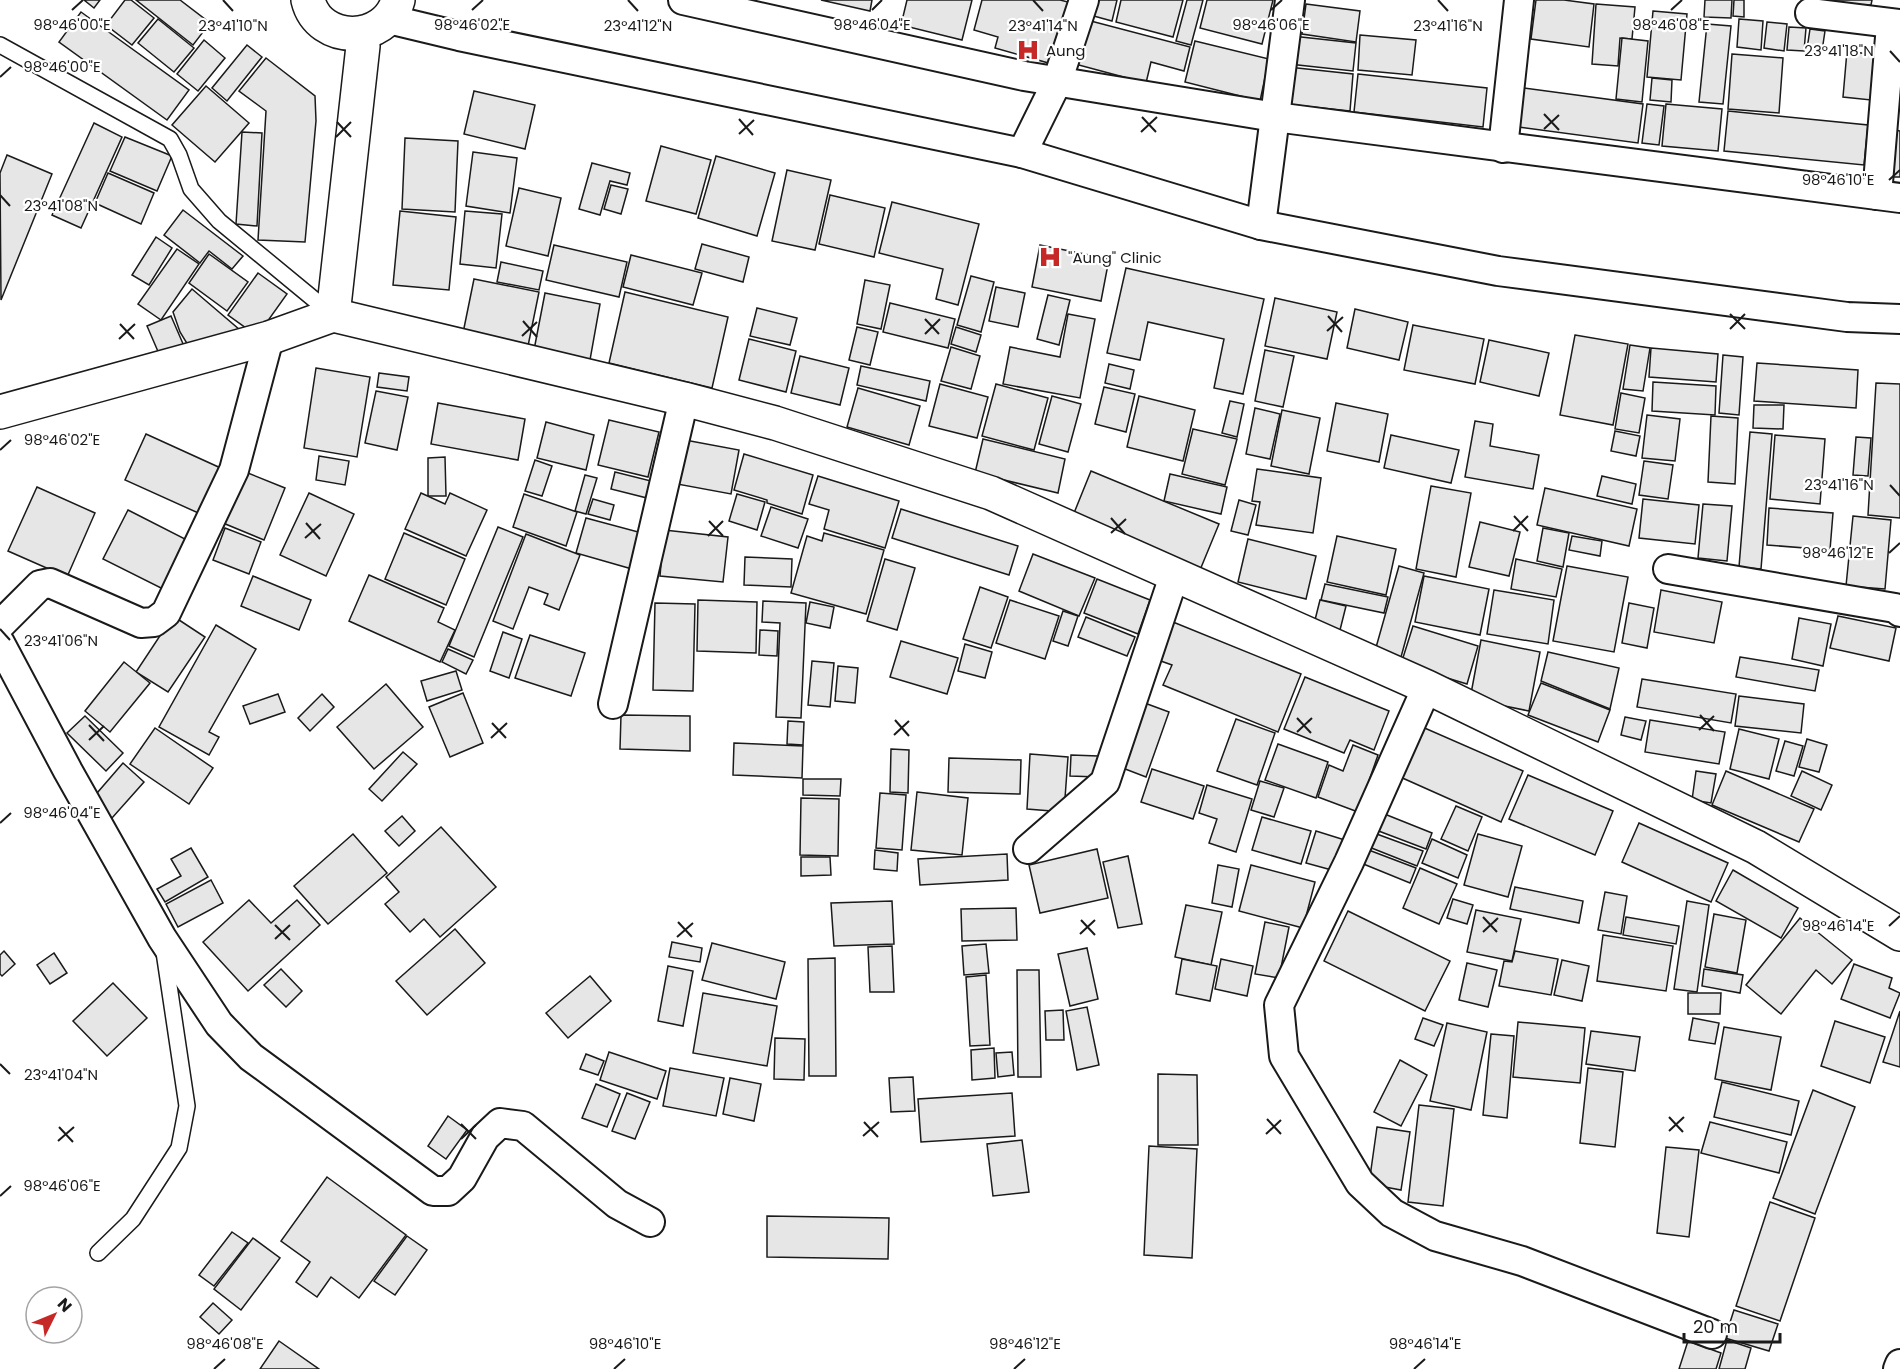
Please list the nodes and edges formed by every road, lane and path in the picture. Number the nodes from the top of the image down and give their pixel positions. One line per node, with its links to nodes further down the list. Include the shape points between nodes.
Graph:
1 (684, 0): 10 (street)
2 (1084, 0): 10 (street)
3 (1290, 0): 11 (street)
4 (1518, 0): 12 (street)
5 (306, 1): 7 (street, via 318,19 346,34)
6 (1810, 13): 8 (street)
7 (382, 18): 13 (street); 16 (street, via 363,46)
8 (1895, 24): 14 (street)
9 (0, 45): 16 (lane, via 171,139 191,189 219,221)
10 (1057, 82): 11 (street); 13 (street)
11 (1275, 117): 12 (street); 15 (street)
12 (1503, 148): 14 (street)
13 (1022, 153): 15 (street)
14 (1888, 196)
15 (1261, 225): 17 (street, via 1498,271 1847,317)
16 (333, 315): 18 (street); 19 (street)
17 (1900, 319)
18 (269, 338): 20 (street); 24 (street, via 234,470 166,613 154,622 141,623 50,583 40,585)
19 (684, 399): 22 (street, via 775,423 991,493); 27 (street)
20 (0, 412)
21 (1668, 569): 23 (street, via 1895,608)
22 (1174, 576): 26 (street); 28 (street, via 1105,782)
23 (1900, 612)
24 (0, 625)
25 (0, 643): 30 (street)
26 (1427, 687): 29 (street, via 1756,847); 33 (street, via 1349,862 1279,1005 1284,1056 1360,1183 1392,1214 1435,1236 1522,1261)
27 (613, 704)
28 (1028, 849)
29 (1900, 934)
30 (162, 938): 31 (street, via 219,1024 251,1057 433,1191 448,1191 462,1178 485,1137 500,1123 523,1126 617,1204); 32 (lane, via 187,1107 180,1148 134,1220)
31 (650, 1222)
32 (98, 1252)
33 (1712, 1334)
34 (1900, 1364): 35 (street)
35 (1898, 1369)

